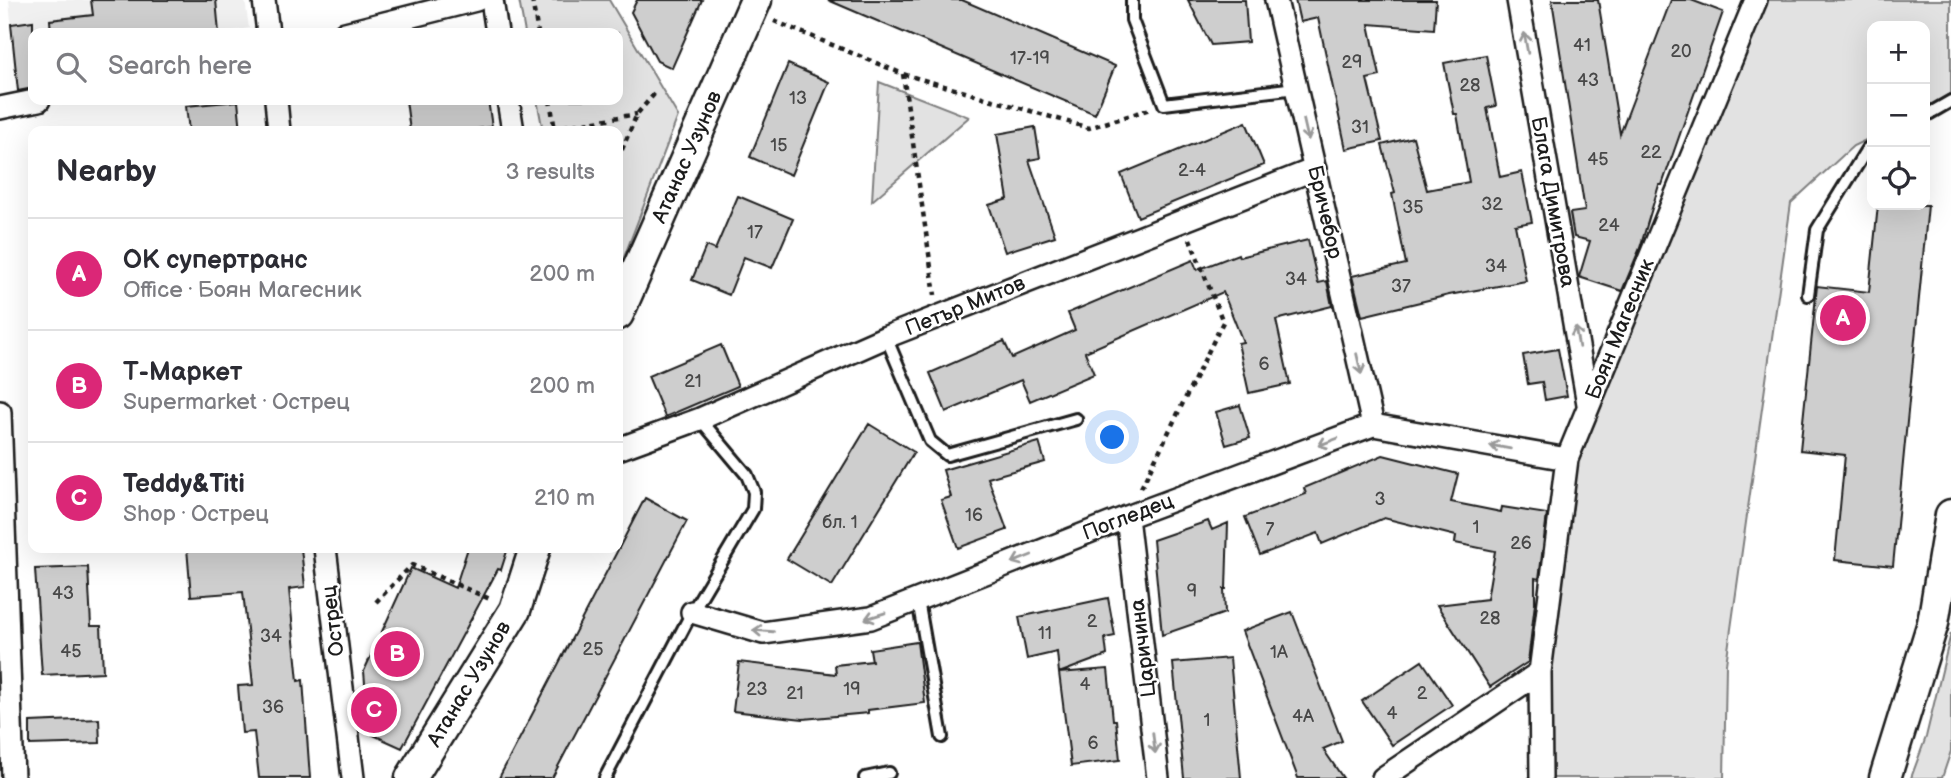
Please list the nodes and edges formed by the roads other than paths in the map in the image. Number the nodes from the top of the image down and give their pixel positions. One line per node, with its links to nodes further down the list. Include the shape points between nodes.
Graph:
1 (264, 0): 9 (street)
2 (476, 0): 10 (street)
3 (492, 0): 11 (street)
4 (1132, 0): 12 (lane, via 1132,20 1164,104)
5 (1276, 0): 12 (street, Бричебор)
6 (1518, 0): 26 (street, Блага Димитрова, one-way to 6)
7 (1756, 0): 26 (street, Боян Магесник)
8 (753, 6): 24 (street, Атанас Узунов)
9 (267, 28)
10 (365, 28)
11 (496, 28)
12 (1296, 88): 22 (street, Бричебор, one-way to 22)
13 (1951, 101): 18 (lane)
14 (28, 102): 17 (street)
15 (276, 105): 19 (street)
16 (509, 105): 20 (street)
17 (0, 108)
18 (1930, 113)
19 (279, 126)
20 (512, 126)
21 (1870, 147): 23 (lane, via 1817,230)
22 (1315, 169): 25 (street, Петър Митов); 30 (street, Бричебор, one-way to 30)
23 (1808, 295)
24 (623, 303)
25 (886, 338): 28 (street, Петър Митов); 29 (lane, via 930,441 947,455)
26 (1588, 404): 32 (street, Боян Магесник)
27 (0, 411): 42 (street)
28 (700, 419): 31 (street, Петър Митов); 38 (lane, via 747,475 754,492 752,509)
29 (1076, 419)
30 (1373, 425): 32 (street, one-way to 30); 34 (street, Погледец, one-way to 34)
31 (623, 447)
32 (1567, 459): 39 (street, Боян Магесник)
33 (1951, 514): 50 (street, via 1933,623)
34 (1127, 517): 37 (street, Погледец, one-way to 37); 47 (street, Царичина, one-way to 47)
35 (326, 553): 43 (street, Острец)
36 (533, 553): 44 (street, Атанас Узунов, via 514,610)
37 (918, 600): 38 (street, Погледец, one-way to 38, via 871,618 762,633); 40 (lane)
38 (692, 611): 45 (lane)
39 (1540, 673): 48 (street); 49 (street, Боян Магесник)
40 (942, 737)
41 (889, 773): 46 (lane)
42 (13, 778)
43 (353, 778)
44 (411, 778)
45 (605, 778)
46 (865, 778)
47 (1158, 778)
48 (1383, 778)
49 (1541, 778)
50 (1885, 778)

